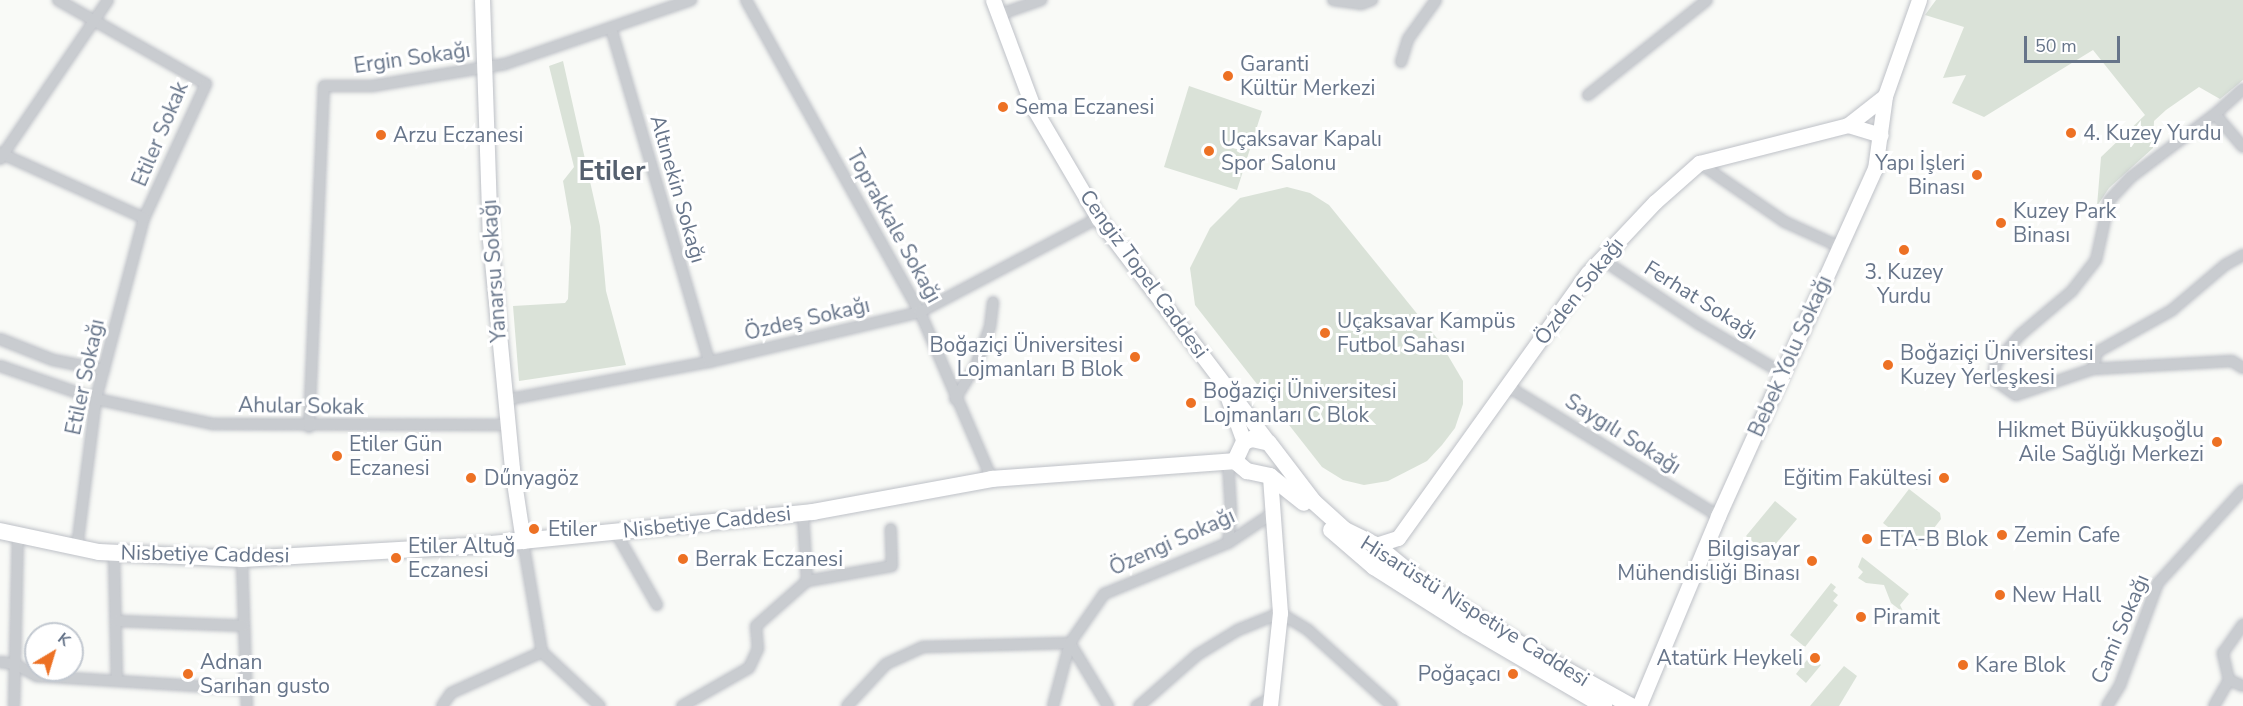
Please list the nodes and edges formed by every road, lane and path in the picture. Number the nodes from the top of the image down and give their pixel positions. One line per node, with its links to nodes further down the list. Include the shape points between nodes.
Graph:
1 (58, 0): 13 (street)
2 (108, 0): 13 (street)
3 (482, 0): 16 (street, Yanarsu Sokağı)
4 (691, 0): 14 (street, Ergin Sokağı)
5 (746, 0): 32 (street, Toprakkale Sokağı)
6 (1041, 0): 12 (street)
7 (1333, 0): 8 (street, via 1361,4)
8 (1372, 0)
9 (1436, 0): 15 (street, via 1408,39)
10 (1707, 0): 18 (street)
11 (1919, 0): 19 (street, Bebek Yolu Sokağı)
12 (996, 7): 27 (street, Cengiz Topel Caddesi, via 1033,107)
13 (94, 21): 24 (street); 26 (street, Etiler Sokak, via 206,84)
14 (611, 28): 16 (street, Ergin Sokağı); 34 (street, Altınekin Sokağı)
15 (1401, 62)
16 (484, 68): 44 (street, Yanarsu Sokağı, via 490,240); 46 (street, Ergin Sokağı, via 372,86 324,86)
17 (2243, 88): 20 (street)
18 (1588, 95)
19 (1885, 96): 21 (street, Özden Sokağı); 22 (street, Bebek Yolu Sokağı)
20 (2215, 114): 23 (street); 37 (street, via 2131,177 2109,201 2096,260 2072,291 2020,335 1996,363 1993,379 2016,395)
21 (1848, 125): 22 (street); 25 (street, Özden Sokağı)
22 (1880, 135): 28 (street, Bebek Yolu Sokağı, via 1875,170)
23 (2243, 147)
24 (1, 156): 26 (street)
25 (1699, 163): 28 (street, via 1785,222); 30 (street, Özden Sokağı)
26 (144, 218): 38 (street, Etiler Sokağı)
27 (1098, 218): 32 (street, Özdeş Sokağı); 40 (street, Cengiz Topel Caddesi)
28 (1840, 247): 39 (street, Bebek Yolu Sokağı)
29 (2243, 255): 37 (street, via 2224,264 2172,310 2097,352)
30 (1600, 258): 39 (street, Ferhat Sokağı); 41 (street, Özden Sokağı)
31 (993, 302): 43 (street, via 990,327 975,365)
32 (920, 312): 34 (street, Özdeş Sokağı); 43 (street, Toprakkale Sokağı)
33 (0, 339): 38 (street, via 53,360)
34 (709, 362): 44 (street, Özdeş Sokağı)
35 (0, 366): 42 (street, Ahular Sokak)
36 (2243, 368): 37 (street, via 2232,361)
37 (2093, 369)
38 (104, 370): 42 (street, Etiler Sokağı)
39 (1782, 373): 55 (street, Bebek Yolu Sokağı)
40 (1224, 384): 47 (street); 48 (street, Cengiz Topel Caddesi)
41 (1508, 386): 55 (street, Saygılı Sokağı); 62 (street, Özden Sokağı, via 1398,538)
42 (96, 399): 46 (street, Ahular Sokak, via 213,424); 63 (street, Etiler Sokağı)
43 (955, 399): 51 (street, Toprakkale Sokağı)
44 (505, 400): 45 (street, Yanarsu Sokağı)
45 (507, 425): 46 (street, Ahular Sokak); 60 (street, Yanarsu Sokağı)
46 (309, 427)
47 (1244, 442): 48 (main road, via 1252,439); 49 (main road)
48 (1274, 448): 50 (main road); 62 (main road, Hisarüstü Nispetiye Caddesi, via 1331,519)
49 (1231, 461): 50 (main road, via 1247,471); 51 (main road, Nisbetiye Caddesi); 61 (street)
50 (1270, 476): 54 (street); 80 (main road, via 1374,567)
51 (992, 479): 53 (main road, Nisbetiye Caddesi)
52 (2243, 490): 96 (street, Cami Sokağı, via 2158,583 2120,685)
53 (803, 513): 58 (main road, Nisbetiye Caddesi); 66 (street)
54 (1270, 515): 61 (street, Özengi Sokağı); 68 (street)
55 (1718, 516): 95 (street, Bebek Yolu Sokağı)
56 (891, 529): 66 (street, via 892,566)
57 (0, 531): 59 (main road, Nisbetiye Caddesi)
58 (615, 531): 60 (main road, Nisbetiye Caddesi); 67 (street)
59 (18, 535): 63 (main road, Nisbetiye Caddesi); 75 (street)
60 (523, 541): 65 (main road, Nisbetiye Caddesi); 73 (street)
61 (1228, 543): 72 (street, Özengi Sokağı, via 1104,594)
62 (1376, 545): 94 (main road, Hisarüstü Nispetiye Caddesi, via 1424,584)
63 (77, 547): 64 (main road, Nisbetiye Caddesi)
64 (114, 553): 65 (main road, Nisbetiye Caddesi); 69 (street)
65 (242, 559): 71 (street)
66 (807, 580): 86 (street, via 756,627 758,649 749,668)
67 (657, 604)
68 (1280, 613): 81 (street); 90 (street, via 1238,630 1197,655); 92 (street, via 1308,630)
69 (116, 621): 71 (street); 77 (street)
70 (2243, 624): 76 (street, via 2223,653)
71 (244, 626): 79 (street)
72 (1070, 643): 87 (street, via 923,647 886,663); 88 (street, Özengi Sokağı); 89 (street)
73 (542, 652): 84 (street, via 451,693); 85 (street)
74 (0, 662): 75 (street)
75 (15, 664): 77 (street, via 37,676); 82 (street)
76 (2229, 680): 78 (street); 97 (street)
77 (117, 681): 79 (street)
78 (2243, 686)
79 (246, 689): 83 (street)
80 (1584, 701): 93 (main road)
81 (1271, 702): 91 (street)
82 (14, 706)
83 (247, 706)
84 (442, 706)
85 (600, 706)
86 (682, 706)
87 (847, 706)
88 (1053, 706)
89 (1108, 706)
90 (1139, 706)
91 (1256, 706)
92 (1392, 706)
93 (1604, 706)
94 (1631, 706)
95 (1639, 706)
96 (2107, 706)
97 (2214, 706)

